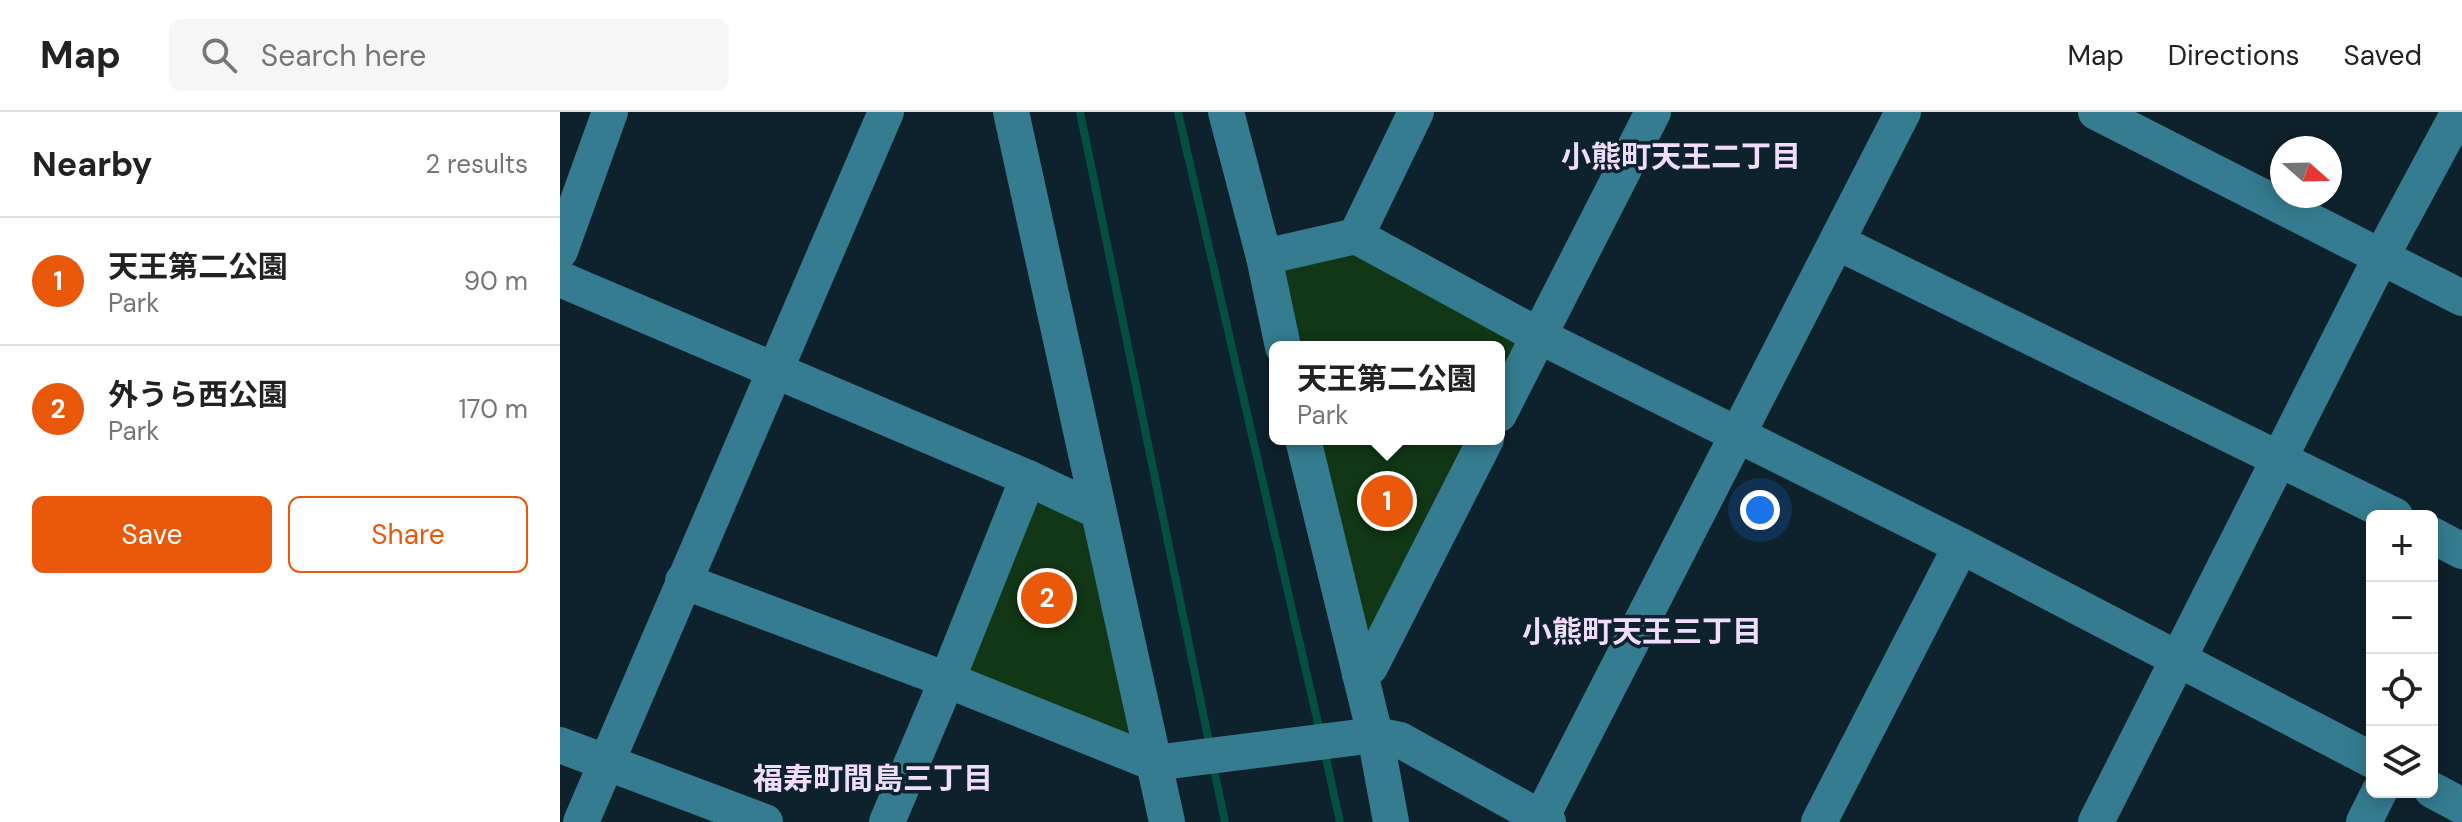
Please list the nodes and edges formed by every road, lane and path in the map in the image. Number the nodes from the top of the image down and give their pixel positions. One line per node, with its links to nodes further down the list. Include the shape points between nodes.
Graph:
1 (610, 112): 12 (street)
2 (886, 112): 19 (street)
3 (1011, 112): 27 (street)
4 (1226, 112): 13 (street)
5 (1416, 112): 10 (street)
6 (1653, 112): 17 (street)
7 (1903, 112): 11 (street)
8 (2096, 112): 14 (street)
9 (2459, 112): 14 (street)
10 (1356, 236): 13 (street); 17 (street)
11 (1837, 242): 21 (street); 24 (street)
12 (560, 251)
13 (1264, 257): 18 (street)
14 (2381, 257): 16 (street); 24 (street)
15 (560, 279): 19 (street)
16 (2462, 298)
17 (1539, 336): 20 (street); 21 (street)
18 (1282, 341)
19 (775, 368): 25 (street); 31 (street)
20 (1505, 402)
21 (1736, 435): 29 (street); 43 (street)
22 (1304, 445): 33 (street)
23 (1483, 445): 33 (street, via 1370,667)
24 (2280, 456): 26 (street); 32 (street)
25 (1028, 478): 27 (street); 34 (street)
26 (2384, 510)
27 (1098, 511): 38 (street)
28 (2438, 538): 30 (street)
29 (1961, 546): 32 (street); 49 (street)
30 (2462, 551)
31 (683, 581): 34 (street); 39 (street)
32 (2178, 659): 37 (street); 50 (street)
33 (1360, 674): 35 (street)
34 (947, 680): 38 (street); 46 (street)
35 (1375, 735): 38 (street); 43 (street, via 1400,740); 48 (street)
36 (560, 745): 39 (street)
37 (2366, 757)
38 (1166, 760): 47 (street)
39 (605, 763): 44 (street); 45 (street)
40 (2438, 793): 42 (street)
41 (2376, 798): 51 (street)
42 (2462, 806)
43 (1542, 821)
44 (581, 822)
45 (765, 822)
46 (887, 822)
47 (1167, 822)
48 (1391, 822)
49 (1819, 822)
50 (2096, 822)
51 (2364, 822)

